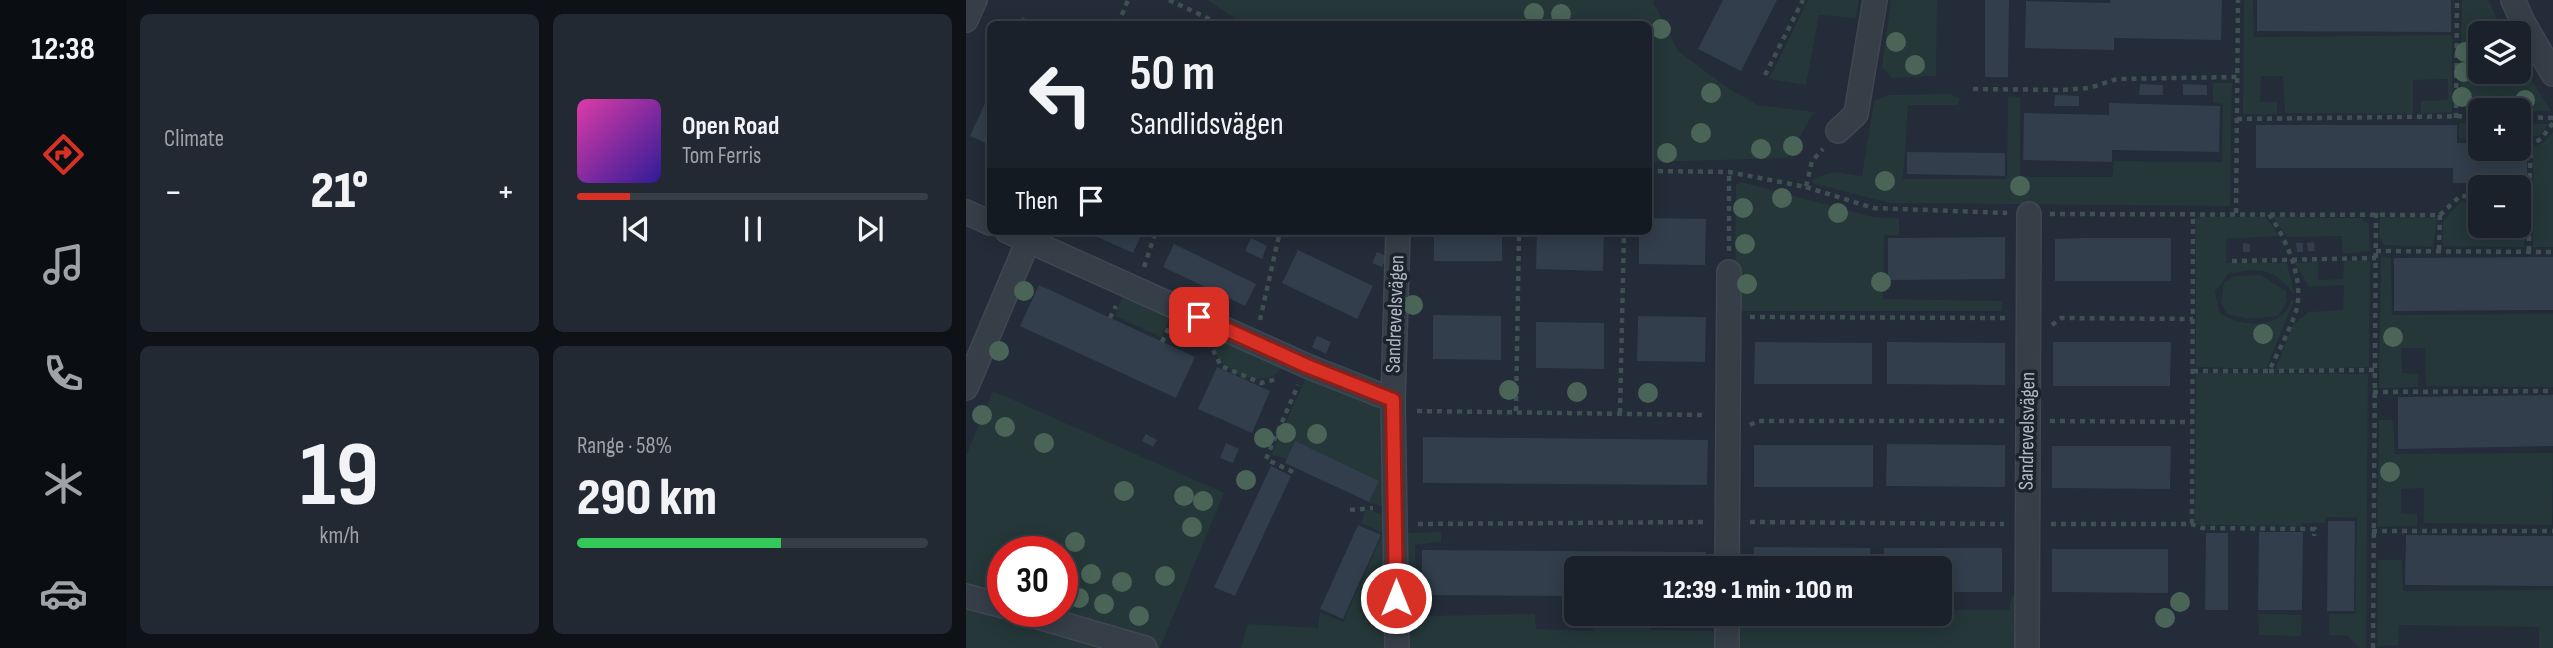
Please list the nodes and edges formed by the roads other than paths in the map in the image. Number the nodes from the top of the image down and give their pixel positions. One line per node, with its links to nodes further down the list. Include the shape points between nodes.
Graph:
1 (975, 0): 4 (street)
2 (1875, 0): 6 (street, via 1856,114)
3 (2514, 0): 5 (street)
4 (966, 20)
5 (2553, 74)
6 (1838, 131)
7 (966, 212): 9 (street)
8 (2029, 214): 23 (street, Sandrevelsvägen)
9 (987, 222)
10 (1398, 235): 14 (street, Sandrevelsvägen)
11 (1029, 236): 13 (street); 14 (street)
12 (1729, 272): 15 (street)
13 (966, 388)
14 (1393, 406): 21 (street, Sandrevelsvägen)
15 (1727, 556)
16 (966, 596): 17 (street)
17 (987, 602)
18 (1727, 626): 22 (street)
19 (1073, 627): 20 (street)
20 (1145, 648)
21 (1397, 648)
22 (1727, 648)
23 (2027, 648)

